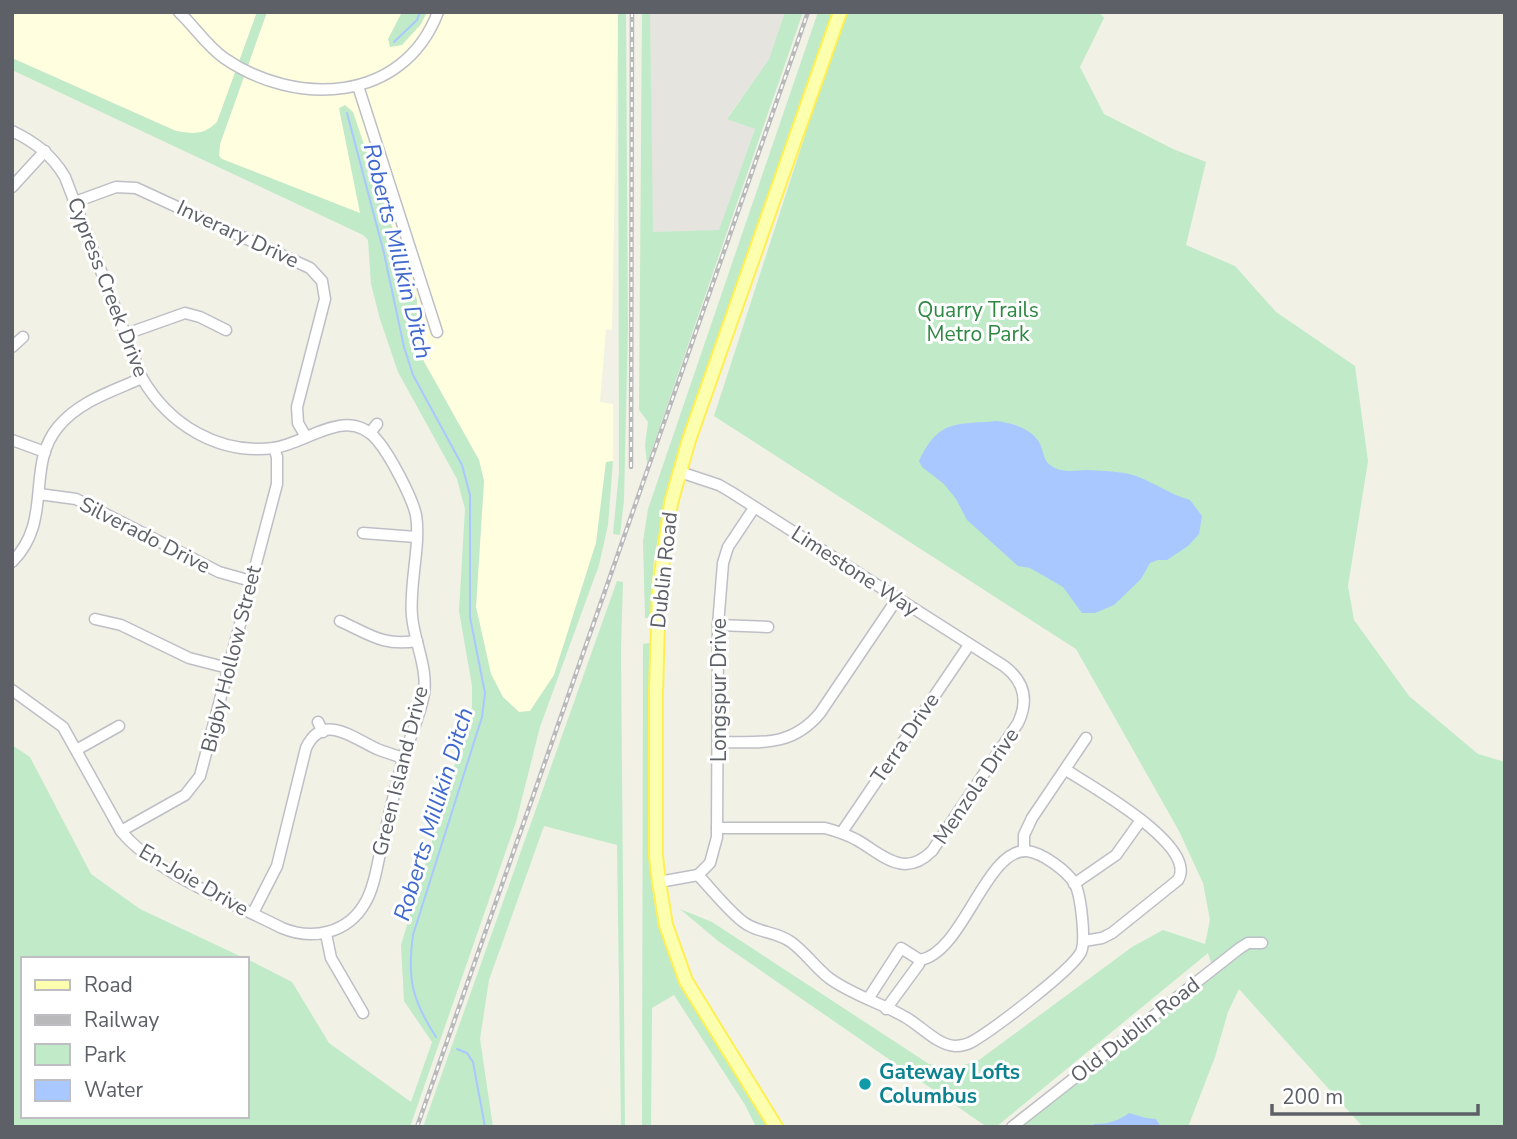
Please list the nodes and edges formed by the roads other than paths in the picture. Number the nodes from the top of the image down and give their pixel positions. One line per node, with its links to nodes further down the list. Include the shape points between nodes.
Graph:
1 (179, 12): 4 (street, via 225,58 274,83 322,91)
2 (438, 12): 4 (street, via 402,62)
3 (840, 12): 20 (main road, Dublin Road)
4 (358, 86): 10 (street)
5 (12, 131): 6 (street, Cypress Creek Drive)
6 (45, 151): 7 (street); 8 (street, Cypress Creek Drive, via 58,166)
7 (12, 187)
8 (75, 202): 11 (street, Cypress Creek Drive); 16 (street, Inverary Drive, via 117,187 136,188 278,252 319,276 326,299 297,407)
9 (226, 330): 11 (street, via 185,313)
10 (437, 332)
11 (126, 334): 14 (street, Cypress Creek Drive)
12 (23, 337): 13 (street)
13 (12, 347)
14 (142, 378): 18 (street, Cypress Creek Drive, via 160,404 191,431 221,444); 19 (street, via 76,410 58,427)
15 (373, 429): 16 (street, Cypress Creek Drive, via 342,425); 24 (street, Green Island Drive, via 413,501)
16 (306, 438): 18 (street, Cypress Creek Drive)
17 (12, 440): 19 (street)
18 (274, 448): 26 (street, Bigby Hollow Street, via 277,484)
19 (45, 452): 21 (street)
20 (680, 472): 22 (street, Limestone Way, via 719,485); 51 (main road, Dublin Road, via 667,522 659,588)
21 (38, 494): 25 (street, via 33,533); 26 (street, Silverado Drive, via 85,503 219,572)
22 (754, 508): 27 (street, Limestone Way); 30 (street, Longspur Drive, via 725,554)
23 (363, 533): 24 (street)
24 (416, 537): 32 (street, Green Island Drive, via 411,604)
25 (12, 562)
26 (251, 581): 34 (street, Bigby Hollow Street)
27 (897, 599): 33 (street, Limestone Way); 41 (street, via 820,713 804,729 773,742)
28 (95, 619): 34 (street, via 121,625 189,658)
29 (340, 621): 32 (street, via 384,642)
30 (718, 625): 31 (street); 41 (street, Longspur Drive)
31 (768, 627)
32 (417, 641): 43 (street, Green Island Drive, via 424,692)
33 (969, 645): 35 (street, Limestone Way, via 1014,673); 48 (street, Terra Drive)
34 (228, 668): 47 (street, Bigby Hollow Street, via 200,776 185,795)
35 (1021, 684): 48 (street, Menzola Drive, via 1024,704 1018,723 932,851 919,861 898,864)
36 (12, 690): 42 (street, En-Joie Drive, via 63,726)
37 (318, 722): 39 (street)
38 (119, 726): 42 (street)
39 (323, 732): 43 (street, via 339,730); 53 (street, via 306,748 277,866)
40 (1086, 738): 44 (street)
41 (718, 742): 46 (street, Longspur Drive)
42 (78, 749): 47 (street, En-Joie Drive)
43 (403, 758): 54 (street, Green Island Drive, via 366,902 345,925)
44 (1066, 770): 45 (street); 49 (street, via 1032,818 1024,835)
45 (1141, 820): 52 (street, via 1116,855); 55 (street, via 1158,832 1179,860 1182,874 1112,933)
46 (717, 828): 48 (street, via 807,827); 50 (street, Longspur Drive, via 712,856)
47 (121, 831): 53 (street, En-Joie Drive, via 159,865)
48 (842, 832)
49 (1024, 852): 52 (street, via 1051,863); 57 (street, via 1004,861 944,947)
50 (698, 875): 51 (street); 58 (street, via 742,921 789,940 830,978)
51 (659, 882): 61 (main road, Dublin Road, via 666,925 686,981)
52 (1074, 884): 55 (street)
53 (253, 913): 54 (street, En-Joie Drive, via 289,931)
54 (326, 934): 60 (street, via 331,958)
55 (1084, 941): 59 (street, via 1070,966 966,1044 944,1043)
56 (1262, 943): 62 (street, Old Dublin Road, via 1240,948)
57 (919, 960): 58 (street, via 901,948); 59 (street)
58 (868, 999): 59 (street)
59 (886, 1009)
60 (363, 1013)
61 (776, 1127)
62 (1012, 1127)

